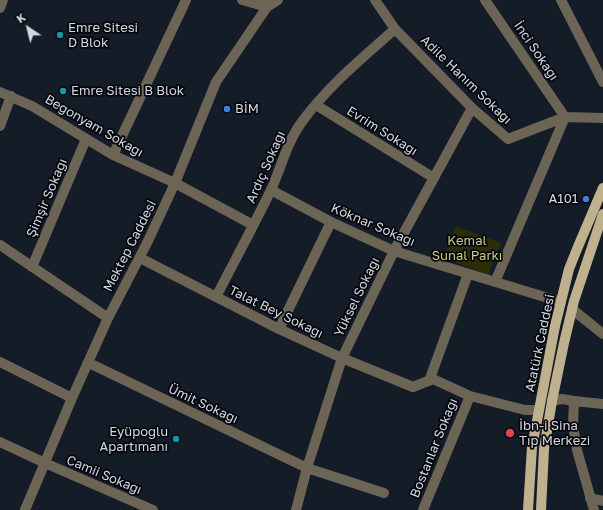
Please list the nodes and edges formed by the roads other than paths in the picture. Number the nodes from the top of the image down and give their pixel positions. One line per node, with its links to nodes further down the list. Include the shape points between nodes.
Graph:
1 (3, 0): 9 (street)
2 (186, 0): 20 (street)
3 (242, 0): 8 (street)
4 (278, 0): 8 (street)
5 (375, 0): 10 (street, Adile Hanım Sokağı)
6 (485, 0): 16 (street, İnci Sokağı)
7 (561, 0): 11 (street)
8 (267, 4): 22 (street, Mektep Caddesi, via 216,82)
9 (0, 8)
10 (395, 29): 14 (street, Ardıç Sokağı, via 345,73); 15 (street, Adile Hanım Sokağı)
11 (603, 82)
12 (0, 92): 13 (street, Begonyam Sokağı)
13 (11, 96): 18 (street); 19 (street, Begonyam Sokağı)
14 (316, 105): 21 (street, Evrim Sokağı); 24 (street, Ardıç Sokağı, via 300,124 290,142)
15 (472, 108): 16 (street, Adile Hanım Sokağı, via 508,138); 21 (street, Yüksel Sokağı)
16 (565, 117): 17 (street, Adile Hanım Sokağı); 33 (street)
17 (603, 118)
18 (0, 126)
19 (86, 139): 20 (street, Begonyam Sokağı); 31 (street, Şimşir Sokağı)
20 (113, 155): 22 (street, Begonyam Sokağı)
21 (434, 178): 29 (street, Yüksel Sokağı)
22 (175, 183): 27 (street, Begonyam Sokağı); 30 (street, Mektep Caddesi)
23 (603, 188): 35 (main road, Atatürk Caddesi, via 569,269)
24 (271, 190): 26 (street, Köknar Sokağı); 27 (street, Ardıç Sokağı)
25 (603, 214): 36 (main road, Atatürk Caddesi)
26 (331, 222): 29 (street, Köknar Sokağı); 38 (street)
27 (253, 225): 34 (street, Ardıç Sokağı)
28 (0, 245): 31 (street)
29 (394, 251): 32 (street, Köknar Sokağı); 40 (street, Yüksel Sokağı)
30 (140, 258): 34 (street, Talat Bey Sokağı); 37 (street, Mektep Caddesi)
31 (32, 267): 37 (street)
32 (468, 274): 33 (street, Köknar Sokağı); 43 (street)
33 (495, 282): 35 (street, Köknar Sokağı)
34 (216, 297): 38 (street, Talat Bey Sokağı)
35 (561, 302): 49 (main road, Atatürk Caddesi)
36 (572, 309): 39 (street); 46 (main road, Atatürk Caddesi)
37 (108, 318): 42 (street, Mektep Caddesi)
38 (279, 329): 40 (street, Talat Bey Sokağı)
39 (603, 334)
40 (342, 358): 43 (street, Talat Bey Sokağı, via 413,387); 52 (street, Yüksel Sokağı)
41 (0, 362): 45 (street)
42 (88, 363): 45 (street, Mektep Caddesi); 52 (street, Ümit Sokağı)
43 (429, 381): 44 (street, Talat Bey Sokağı, via 433,379)
44 (470, 396): 49 (street, Talat Bey Sokağı, via 525,410); 59 (street, Bostanlar Sokağı)
45 (72, 398): 51 (street, Mektep Caddesi)
46 (552, 401): 47 (street); 49 (main road); 61 (main road, Atatürk Caddesi, via 544,449)
47 (574, 401): 48 (street); 54 (street, via 573,425 576,444)
48 (603, 404)
49 (539, 410): 60 (main road, Atatürk Caddesi, via 532,447)
50 (0, 442): 51 (street, Camii Sokağı)
51 (45, 463): 56 (street, Mektep Caddesi); 57 (street, Camii Sokağı)
52 (308, 468): 53 (street, Ümit Sokağı); 58 (street, Yüksel Sokağı)
53 (384, 493)
54 (590, 498): 55 (street); 62 (street)
55 (603, 501)
56 (25, 510)
57 (153, 510)
58 (296, 510)
59 (423, 510)
60 (528, 510)
61 (541, 510)
62 (594, 510)

